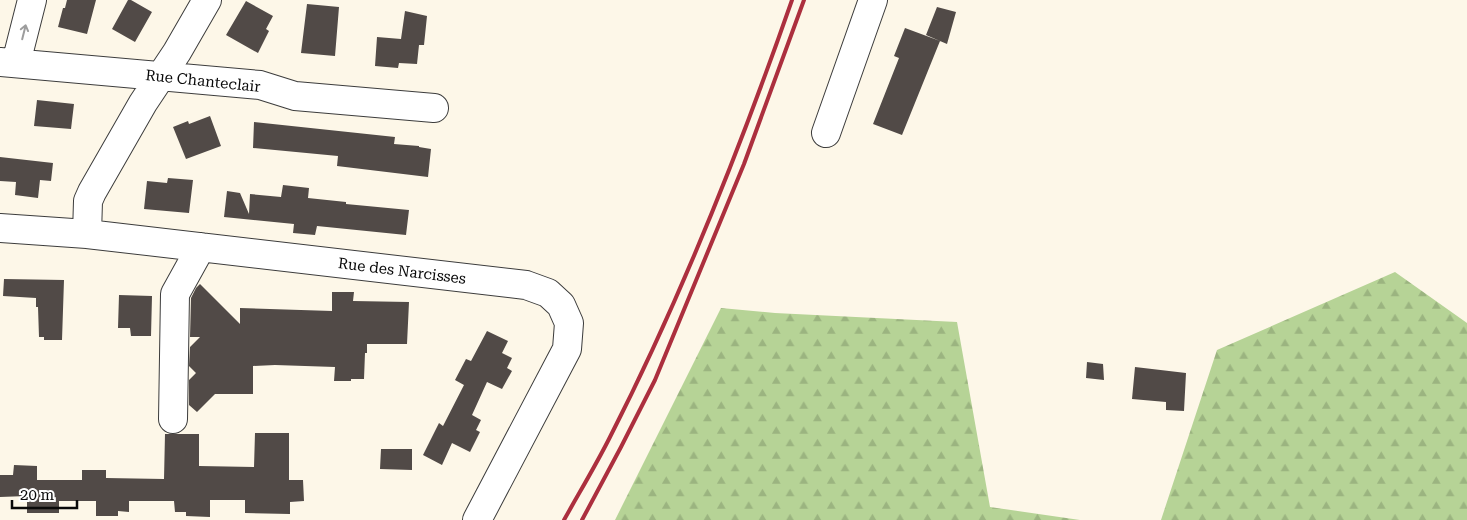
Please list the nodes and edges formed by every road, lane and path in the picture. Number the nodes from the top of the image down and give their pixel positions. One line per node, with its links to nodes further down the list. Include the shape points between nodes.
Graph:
1 (32, 0): 4 (street, one-way to 1)
2 (207, 0): 5 (street)
3 (873, 0): 7 (street)
4 (8, 63): 5 (street, Rue Chanteclair)
5 (161, 77): 6 (street, Rue Chanteclair, via 260,85 295,96); 9 (street, via 92,192 88,201)
6 (434, 108)
7 (826, 133)
8 (0, 228): 9 (street, Rue des Narcisses)
9 (87, 234): 10 (street, Rue des Narcisses)
10 (200, 247): 11 (street, via 175,294); 12 (street, Rue des Narcisses, via 526,285 548,294 561,305 570,324 567,349)
11 (173, 419)
12 (477, 520)

